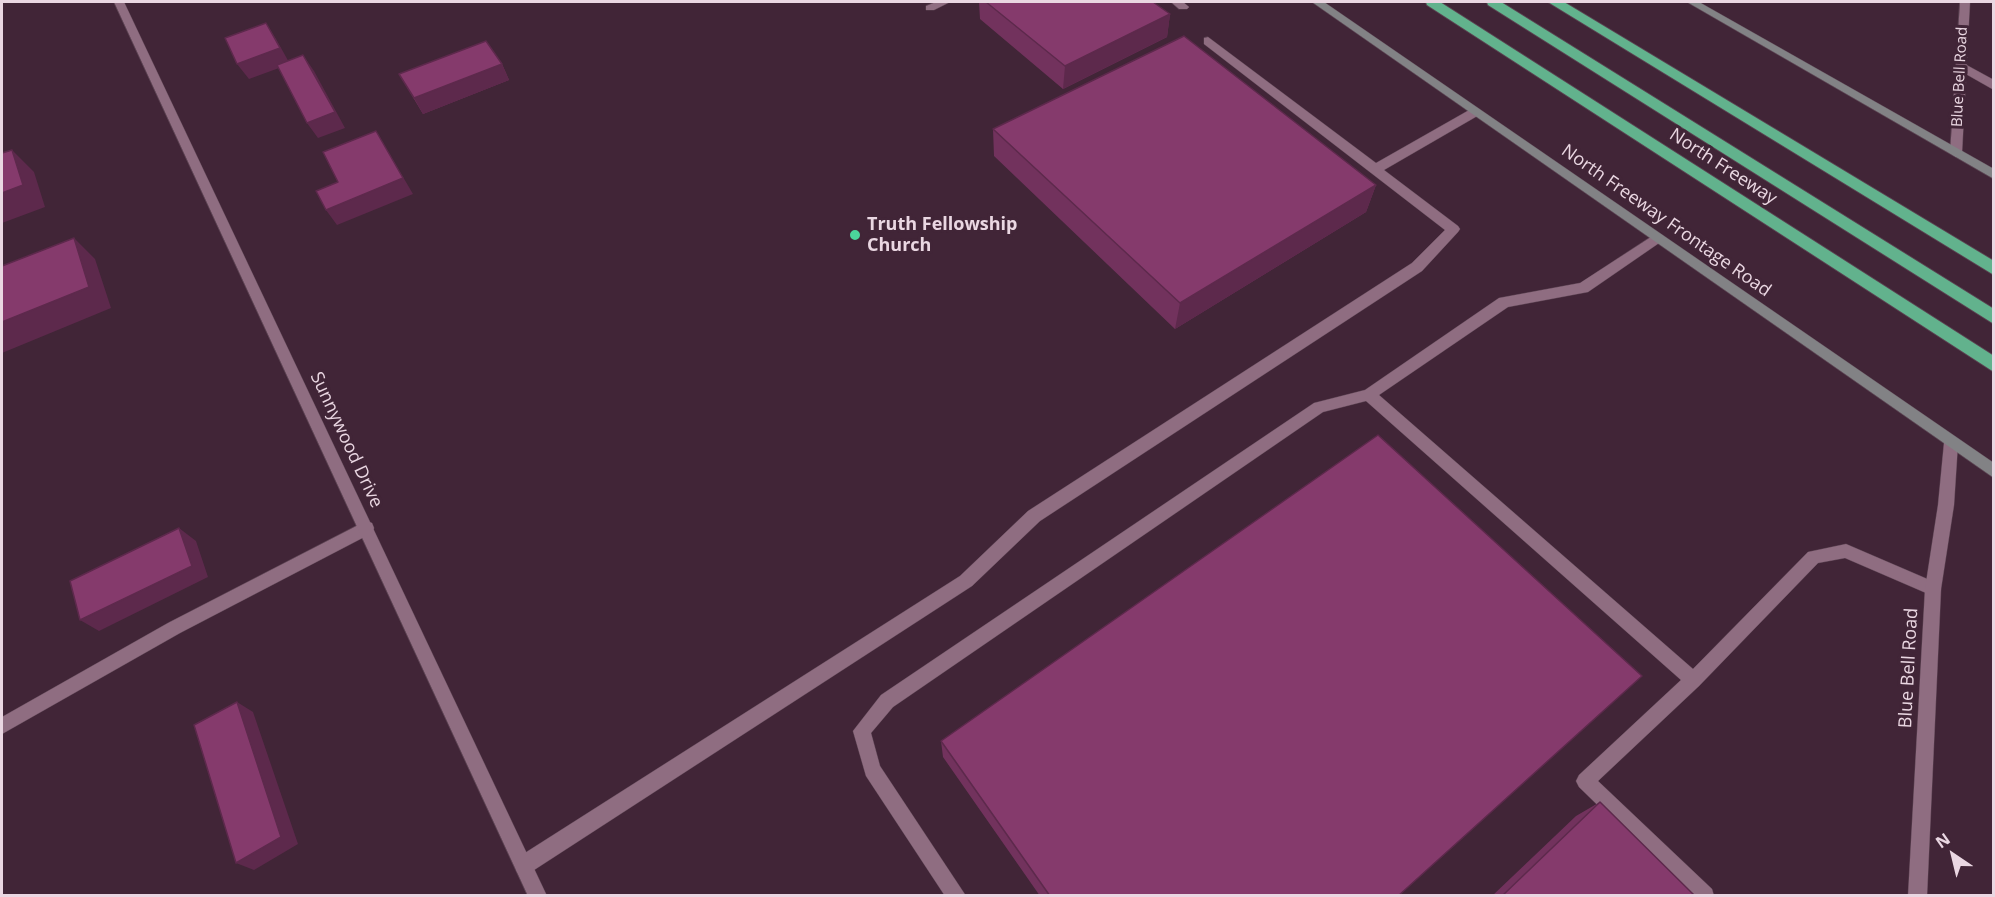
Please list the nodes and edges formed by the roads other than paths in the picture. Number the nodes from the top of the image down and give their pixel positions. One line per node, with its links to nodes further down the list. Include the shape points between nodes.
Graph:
1 (119, 2): 24 (street, Sunnywood Drive)
2 (945, 2): 9 (street)
3 (1317, 2): 13 (main road, North Freeway Frontage Road)
4 (1432, 2): 20 (highway, North Freeway)
5 (1492, 2): 19 (highway, North Freeway)
6 (1555, 2): 18 (highway)
7 (1692, 2): 14 (main road)
8 (1965, 2): 11 (street, Blue Bell Road)
9 (930, 8)
10 (1208, 41): 15 (street)
11 (1961, 66): 12 (street); 14 (street, Blue Bell Road)
12 (1994, 86)
13 (1475, 112): 15 (street); 17 (main road, North Freeway Frontage Road)
14 (1956, 153): 16 (main road)
15 (1376, 169): 28 (street, via 1453,229 1417,267 1034,516 966,581)
16 (1994, 175)
17 (1657, 238): 21 (street, via 1583,288 1504,302); 22 (main road, North Freeway Frontage Road)
18 (1994, 269)
19 (1994, 318)
20 (1994, 365)
21 (1370, 395): 26 (street); 30 (street, via 1319,407 887,701 862,731 873,770)
22 (1951, 443): 23 (main road, North Freeway Frontage Road); 25 (street, Blue Bell Road)
23 (1994, 472)
24 (366, 528): 27 (street, via 174,628); 28 (street, Sunnywood Drive)
25 (1933, 589): 26 (street, via 1846,551 1814,557); 32 (street, Blue Bell Road)
26 (1693, 680): 31 (street, via 1585,781)
27 (2, 726)
28 (524, 865): 29 (street, Sunnywood Drive)
29 (538, 896)
30 (957, 896)
31 (1705, 896)
32 (1917, 896)

